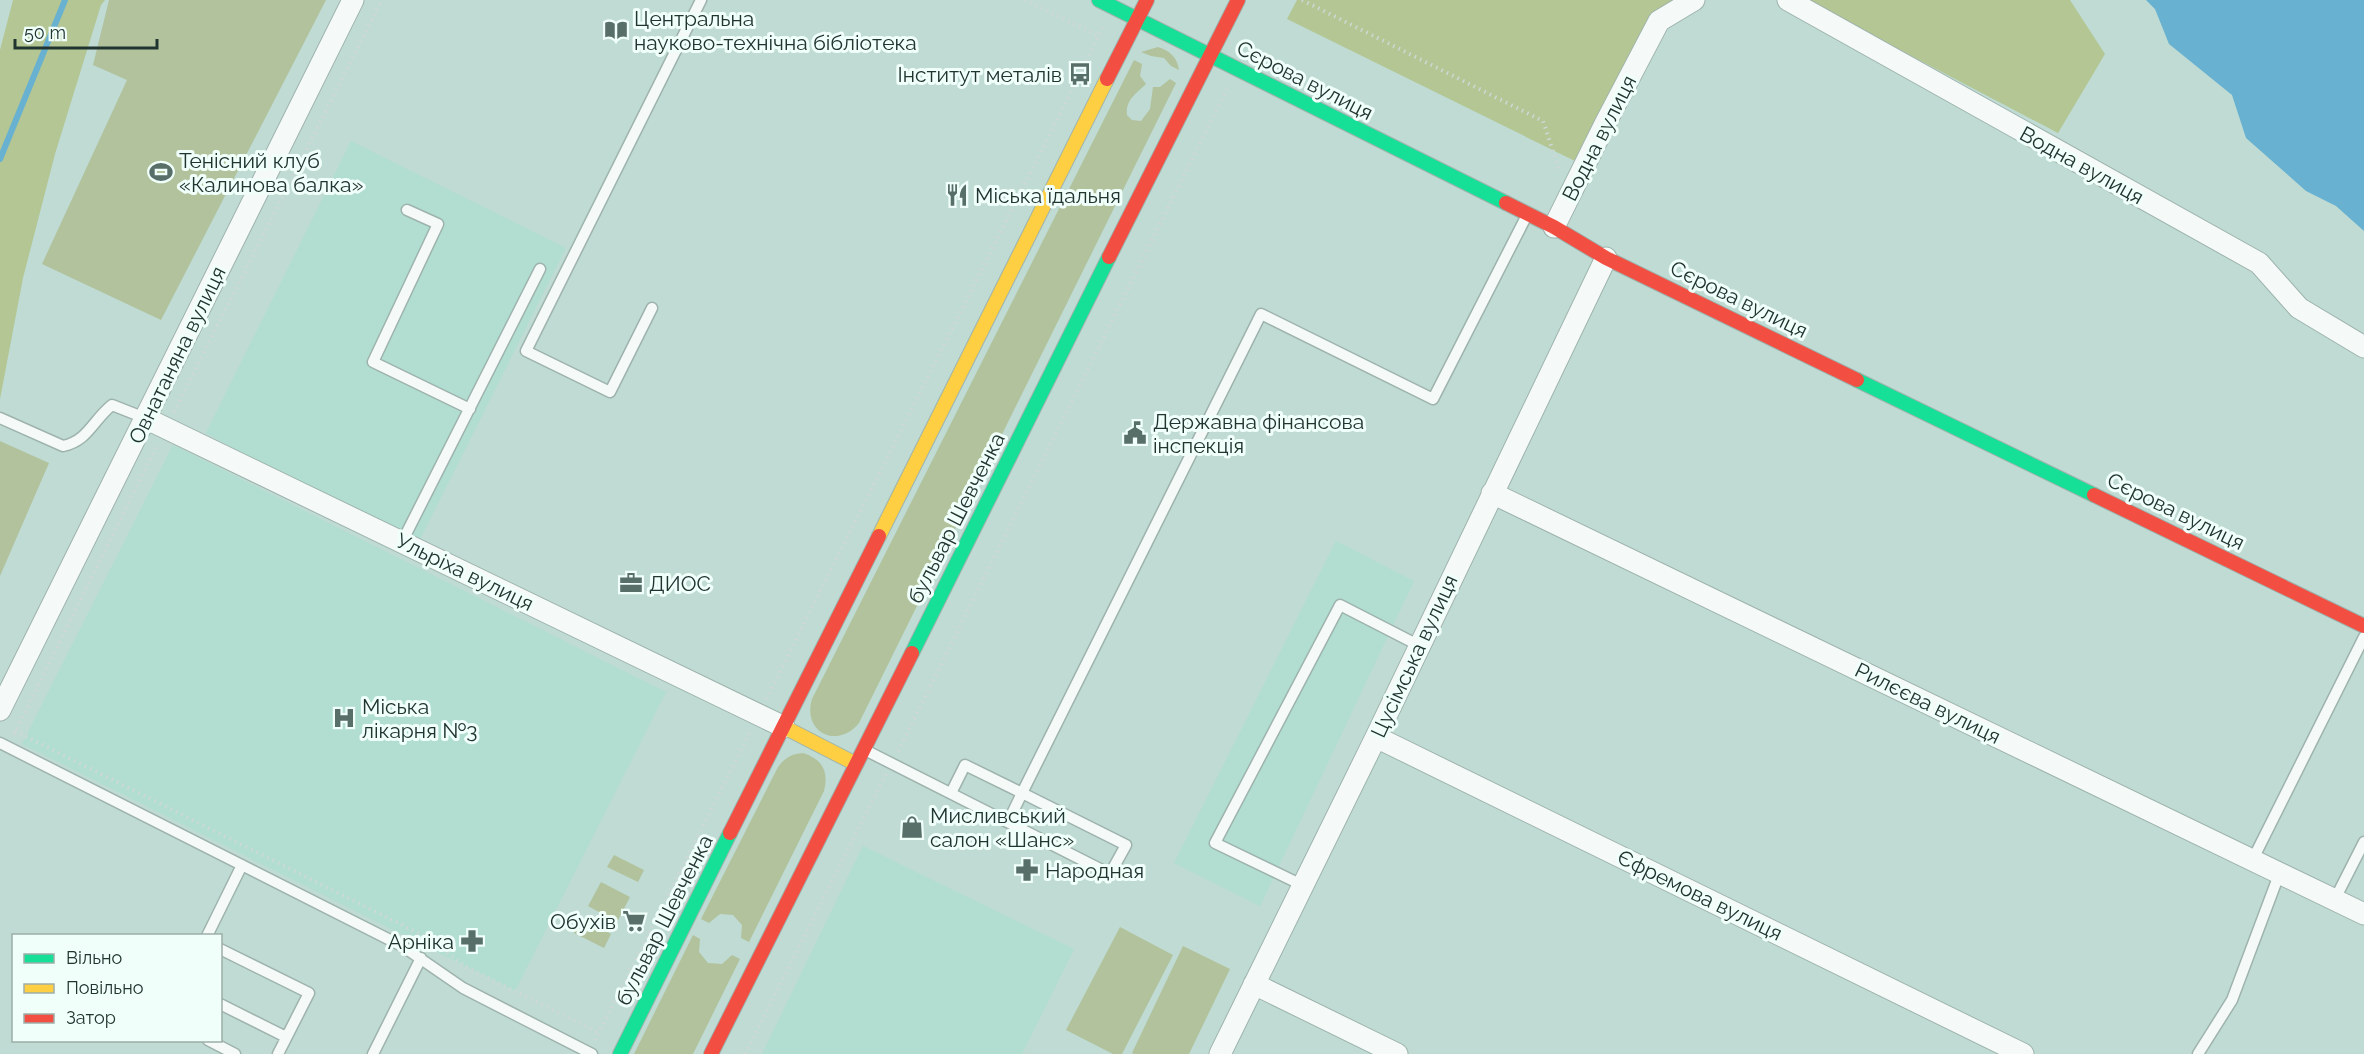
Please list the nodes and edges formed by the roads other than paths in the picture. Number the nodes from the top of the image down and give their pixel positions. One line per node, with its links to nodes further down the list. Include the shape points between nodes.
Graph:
1 (353, 0): 19 (street, Овнатаняна вулиця)
2 (701, 0): 15 (lane, via 526,351 610,392)
3 (1100, 0): 8 (main road, Сєрова вулиця)
4 (1147, 0): 8 (main road, бульвар Шевченка)
5 (1238, 0): 9 (main road, бульвар Шевченка)
6 (1694, 0): 12 (street, Водна вулиця, via 1659,21)
7 (1788, 0): 16 (street, Водна вулиця, via 2259,263 2299,308)
8 (1137, 20): 9 (main road, Сєрова вулиця); 26 (main road, бульвар Шевченка)
9 (1211, 56): 11 (main road, Сєрова вулиця); 29 (main road, бульвар Шевченка)
10 (407, 210): 17 (lane, via 438,224 372,362)
11 (1527, 215): 12 (main road, Сєрова вулиця); 32 (lane, via 1433,399 1261,314)
12 (1554, 227): 13 (main road, Сєрова вулиця)
13 (1606, 258): 20 (street, Цусімська вулиця); 22 (main road, Сєрова вулиця)
14 (540, 269): 17 (lane)
15 (652, 308)
16 (2364, 347)
17 (470, 409): 21 (lane)
18 (0, 418): 19 (lane, via 63,446 85,437 111,405)
19 (145, 418): 21 (street, Ульріха вулиця); 25 (street, Овнатаняна вулиця)
20 (1492, 493): 24 (street, Цусімська вулиця); 35 (street, Рилєєва вулиця)
21 (402, 542): 26 (street, Ульріха вулиця)
22 (2364, 626)
23 (2364, 637): 35 (lane)
24 (1418, 645): 27 (street, Цусімська вулиця); 38 (lane, via 1340,605 1215,843)
25 (0, 710)
26 (784, 727): 30 (main road); 52 (main road, бульвар Шевченка)
27 (1376, 737): 38 (street, Цусімська вулиця); 56 (street, Єфремова вулиця)
28 (4, 745): 36 (lane)
29 (864, 750): 30 (main road, бульвар Шевченка); 31 (lane)
30 (856, 764): 53 (main road, бульвар Шевченка)
31 (951, 793): 32 (lane, via 965,765); 33 (lane)
32 (1022, 793): 33 (lane); 33 (lane, via 1126,845 1110,874)
33 (1008, 822)
34 (2364, 842): 39 (lane)
35 (2253, 859): 37 (street, Рилєєва вулиця)
36 (242, 865): 41 (lane); 43 (lane)
37 (2280, 872): 39 (street, Рилєєва вулиця); 57 (lane, via 2232,1000)
38 (1302, 885): 44 (street, Цусімська вулиця)
39 (2335, 898): 40 (street, Рилєєва вулиця)
40 (2364, 914)
41 (208, 934)
42 (222, 950): 46 (lane, via 309,993)
43 (421, 958): 48 (lane, via 463,988); 51 (lane)
44 (1254, 984): 54 (street, Цусімська вулиця); 55 (street)
45 (222, 1005): 46 (lane)
46 (286, 1037): 50 (lane)
47 (210, 1042): 49 (lane)
48 (591, 1053)
49 (234, 1054)
50 (278, 1054)
51 (373, 1054)
52 (620, 1054)
53 (711, 1054)
54 (1220, 1054)
55 (1397, 1054)
56 (2023, 1054)
57 (2198, 1054)

